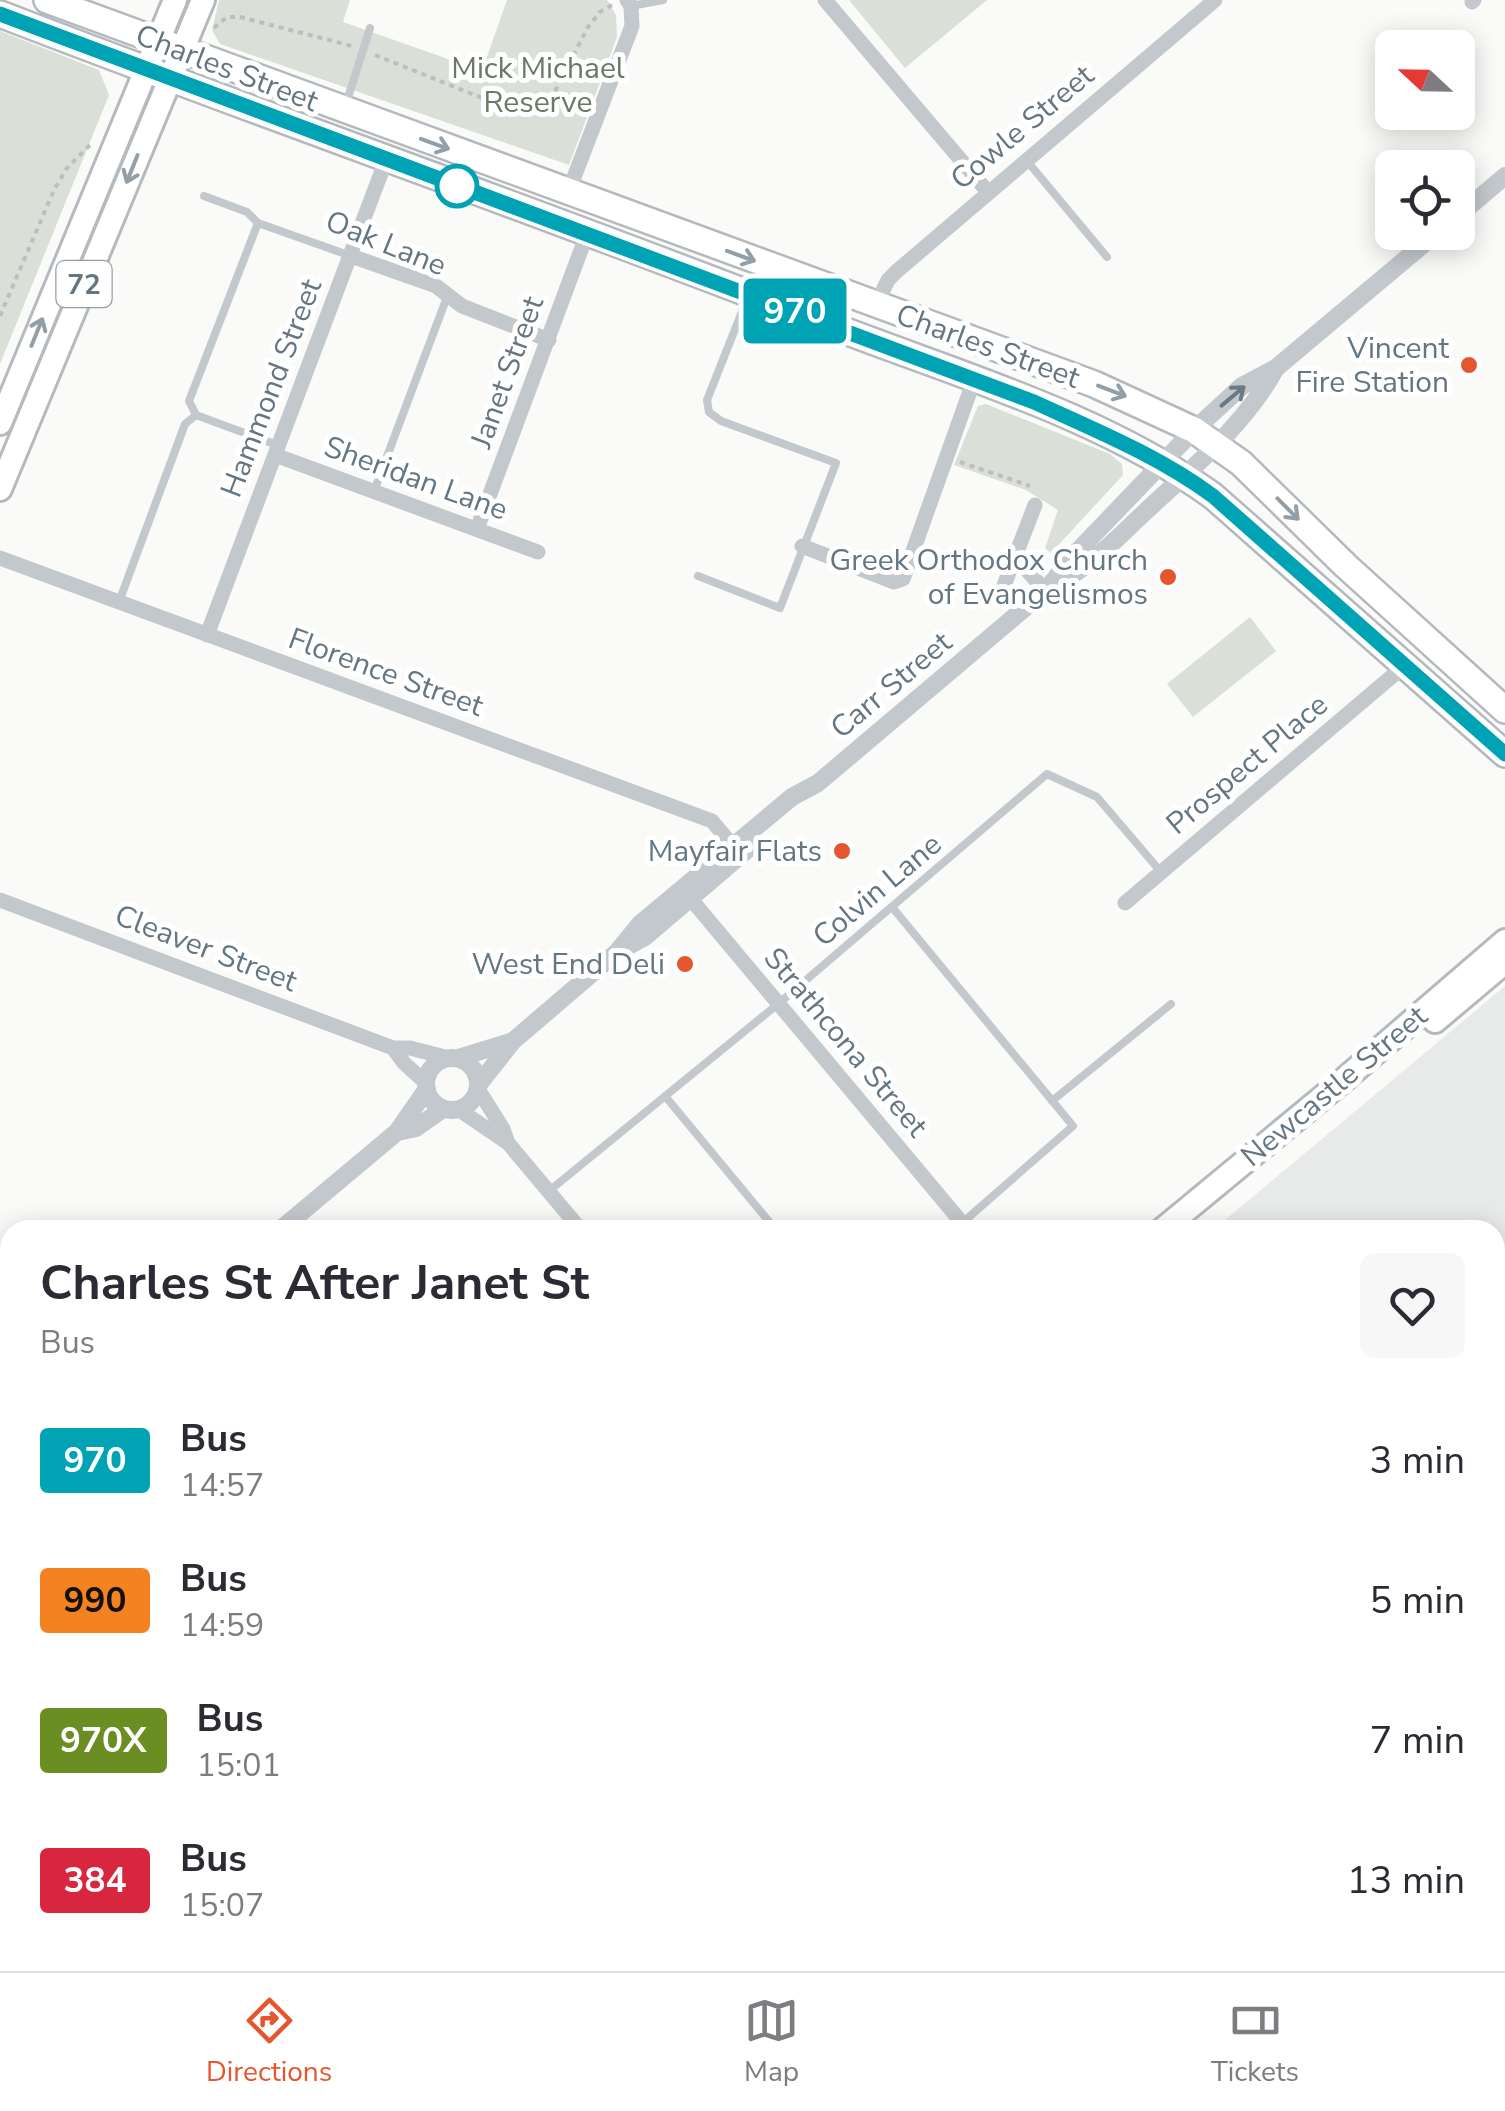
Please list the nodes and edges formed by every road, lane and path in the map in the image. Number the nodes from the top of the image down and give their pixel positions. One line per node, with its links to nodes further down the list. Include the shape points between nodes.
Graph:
1 (47, 0): 11 (highway, Charles Street)
2 (175, 0): 11 (main road, 72)
3 (203, 0): 12 (main road, 72)
4 (663, 0): 7 (lane)
5 (824, 0): 22 (street)
6 (1215, 0): 18 (street, Cowle Street)
7 (626, 2): 13 (path, via 600,12 551,99 522,114); 21 (street, via 632,26)
8 (0, 14): 14 (highway, Charles Street)
9 (370, 28): 13 (lane)
10 (206, 32): 13 (path, via 234,16)
11 (156, 41): 12 (highway, Charles Street); 14 (main road, 72)
12 (182, 50): 15 (main road, 72); 16 (highway, Charles Street)
13 (363, 50): 16 (lane)
14 (144, 69): 15 (highway, Charles Street); 39 (main road, 72, one-way to 14)
15 (170, 79): 19 (highway, Charles Street); 46 (main road, 72, one-way to 46)
16 (344, 111): 21 (highway, Charles Street, one-way to 21)
17 (101, 134): 33 (path, via 66,168)
18 (1026, 159): 22 (street, Cowle Street); 29 (lane)
19 (386, 160): 26 (highway, Charles Street); 28 (street, Hammond Street)
20 (1505, 176): 24 (street)
21 (568, 192): 32 (highway, Charles Street, one-way to 32)
22 (988, 192): 32 (street, Cowle Street, via 888,280)
23 (204, 196): 25 (lane, Oak Lane)
24 (1475, 202)
25 (258, 223): 28 (lane, Oak Lane); 37 (lane)
26 (587, 234): 30 (highway, Charles Street); 34 (street, Janet Street)
27 (1417, 250): 35 (street, Carr Street)
28 (350, 256): 31 (street, Oak Lane, via 436,286); 42 (street, Hammond Street)
29 (1107, 257)
30 (749, 293): 36 (highway, Charles Street); 50 (lane, via 707,400 709,412 836,463)
31 (447, 297): 34 (street, Oak Lane); 47 (lane)
32 (876, 305): 41 (highway, Charles Street, one-way to 41, via 1112,391)
33 (0, 316)
34 (549, 340): 49 (street, Janet Street)
35 (1276, 368): 41 (street, Carr Street, one-way to 35, via 1242,386); 41 (street, Carr Street, via 1258,401)
36 (974, 380): 43 (street); 44 (highway, Charles Street)
37 (189, 402): 38 (lane); 40 (lane)
38 (196, 415): 40 (lane); 42 (lane)
39 (0, 423)
40 (185, 424): 57 (lane)
41 (1205, 437): 44 (street, Carr Street); 44 (street, Carr Street); 60 (highway, Charles Street, one-way to 60, via 1242,463)
42 (277, 450): 47 (street, Sheridan Lane); 58 (street, Hammond Street)
43 (946, 457): 45 (path); 50 (street, via 903,579 894,582)
44 (1174, 470): 55 (street, Carr Street, via 1075,554); 59 (highway, Charles Street, via 1269,544)
45 (1030, 486)
46 (0, 488)
47 (374, 490): 49 (street, Sheridan Lane)
48 (1035, 505): 52 (street)
49 (477, 529): 51 (street, Sheridan Lane)
50 (802, 546): 54 (lane, via 780,608)
51 (538, 552)
52 (1015, 556): 55 (street); 56 (street)
53 (0, 558): 57 (street, Florence Street)
54 (698, 576)
55 (1045, 591): 62 (street, Carr Street, via 792,797)
56 (1000, 596)
57 (118, 602): 58 (street, Florence Street)
58 (207, 635): 62 (street, Florence Street, via 712,821)
59 (1403, 667): 61 (highway, Charles Street); 63 (street, Prospect Place)
60 (1505, 710)
61 (1505, 754)
62 (737, 850): 64 (street, Carr Street)
63 (1161, 872): 66 (street, Prospect Place); 67 (lane, Colvin Lane, via 1097,797 1048,774)
64 (686, 893): 70 (street, Strathcona Street); 72 (street, Carr Street, via 640,924 617,952)
65 (0, 900): 73 (street, Cleaver Street)
66 (1125, 902)
67 (892, 907): 70 (lane, Colvin Lane); 78 (lane)
68 (1505, 941): 88 (main road, Newcastle Street)
69 (1505, 962): 89 (main road, Newcastle Street)
70 (778, 1004): 77 (lane, Colvin Lane); 86 (street, Strathcona Street)
71 (1171, 1004): 78 (lane)
72 (513, 1041): 74 (street, Carr Street); 76 (street, Carr Street)
73 (393, 1048): 74 (street); 75 (street)
74 (453, 1058): 75 (street, via 433,1066); 76 (street, via 471,1065)
75 (426, 1086): 79 (street, via 434,1104); 80 (street)
76 (479, 1086): 79 (street, via 475,1098); 81 (street)
77 (664, 1096): 82 (lane, Colvin Lane); 85 (lane)
78 (1052, 1101): 87 (lane, via 1073,1126)
79 (452, 1110): 80 (street); 81 (street)
80 (397, 1132): 83 (street)
81 (508, 1144): 82 (street)
82 (548, 1192): 84 (street)
83 (292, 1220)
84 (572, 1220)
85 (768, 1220)
86 (958, 1220)
87 (973, 1220)
88 (1174, 1220)
89 (1196, 1220)

